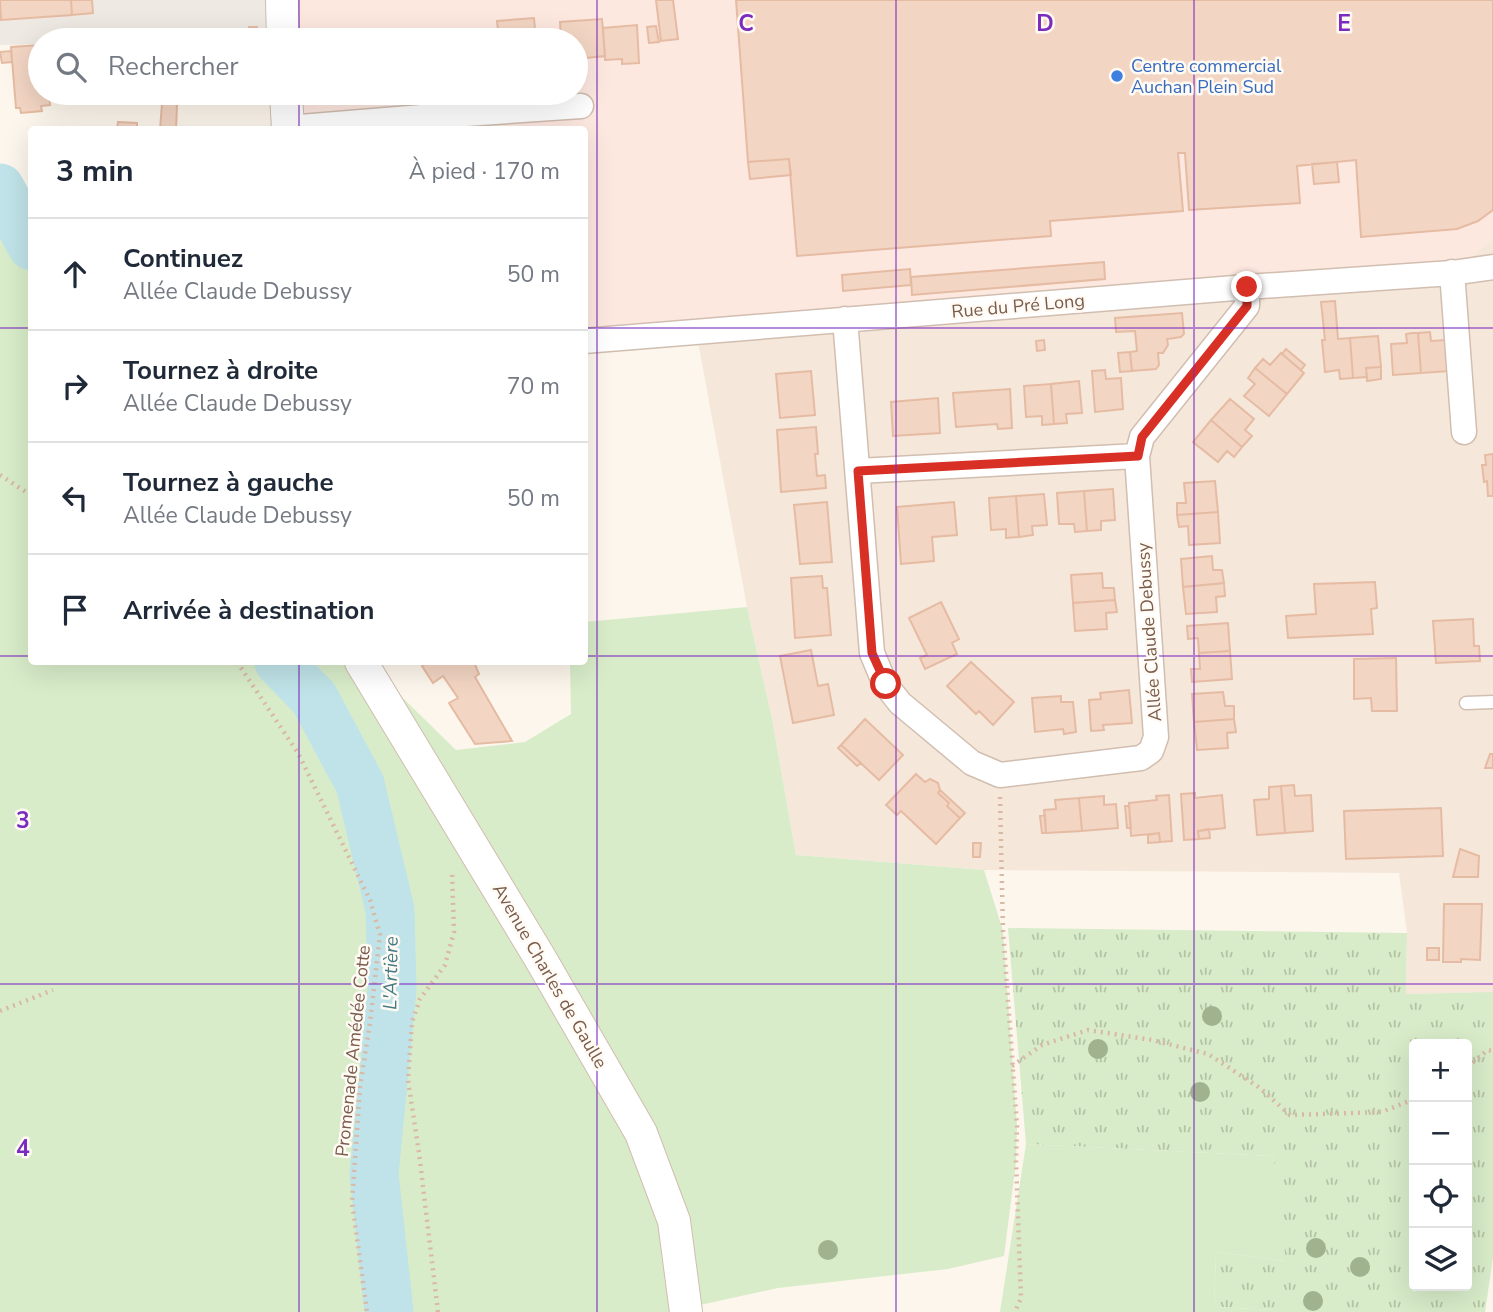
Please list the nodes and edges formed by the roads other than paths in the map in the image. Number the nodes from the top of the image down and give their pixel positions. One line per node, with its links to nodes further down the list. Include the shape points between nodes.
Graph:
1 (282, 0): 2 (street)
2 (283, 28)
3 (287, 105): 5 (street)
4 (581, 106): 6 (street)
5 (288, 126)
6 (322, 126)
7 (1493, 267): 8 (street, Rue du Pré Long)
8 (1452, 272): 9 (street, Rue du Pré Long); 12 (street)
9 (1247, 287): 10 (street, Rue du Pré Long); 13 (street, Allée Claude Debussy, via 1247,306 1142,437)
10 (845, 319): 11 (street, Rue du Pré Long); 14 (street)
11 (588, 341)
12 (1464, 432)
13 (1138, 456): 14 (street); 14 (street, Allée Claude Debussy, via 1156,737 1151,751 1141,758 1000,775 972,763 900,703 886,684 872,653)
14 (858, 471)
15 (363, 665): 18 (street, Avenue Charles de Gaulle, via 641,1133 674,1221)
16 (1493, 702): 17 (lane)
17 (1466, 703)
18 (686, 1312)

